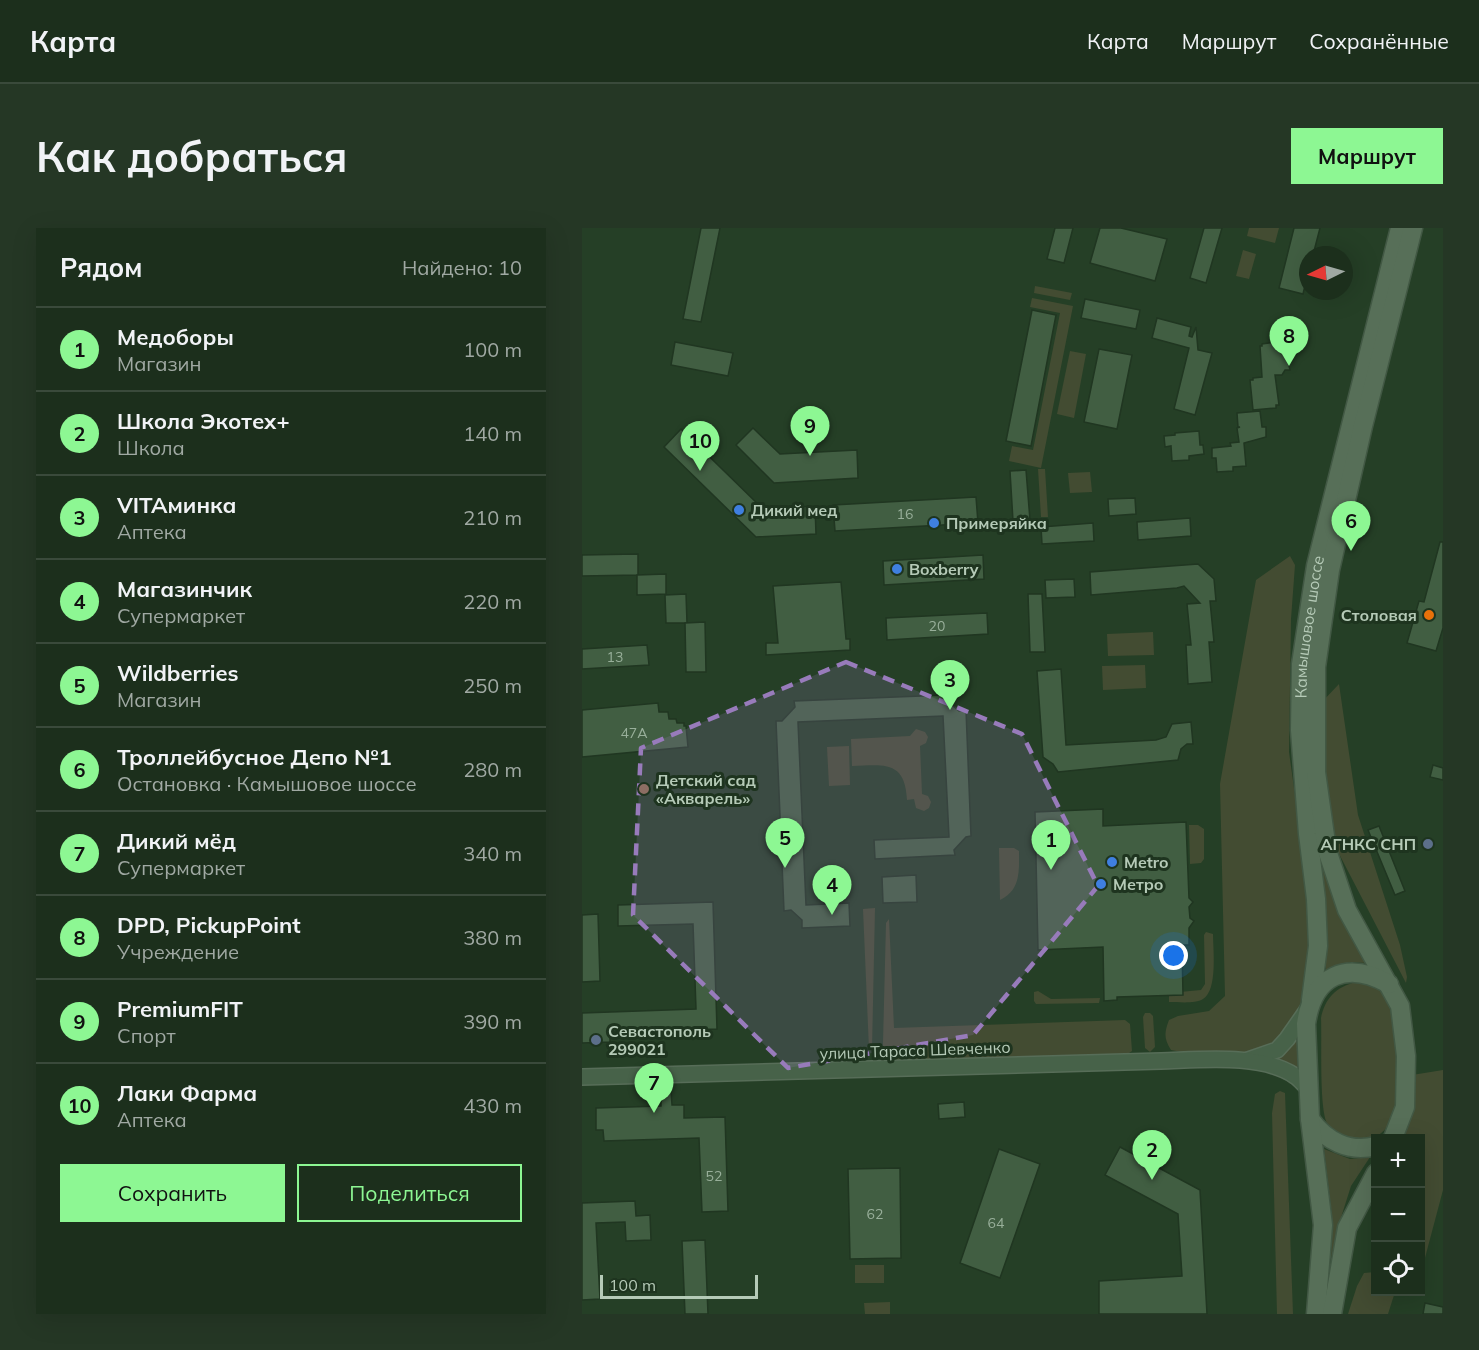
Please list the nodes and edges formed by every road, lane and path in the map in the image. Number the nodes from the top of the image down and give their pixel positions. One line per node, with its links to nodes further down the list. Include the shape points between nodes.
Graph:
1 (1400, 228): 4 (main road, Камышовое шоссе, via 1316,566 1301,664 1300,730 1318,946)
2 (1413, 228): 3 (main road, Камышовое шоссе, via 1330,570 1316,667 1316,772 1327,850 1347,910)
3 (1389, 984): 4 (main road, via 1365,973 1341,973 1328,979); 9 (main road, Камышовое шоссе, via 1400,1006 1406,1056 1405,1107)
4 (1310, 1005): 5 (main road, улица Тараса Шевченко, via 1277,1050); 7 (main road, Камышовое шоссе, via 1306,1024)
5 (1248, 1060): 6 (main road, улица Тараса Шевченко); 7 (main road, улица Тараса Шевченко, via 1280,1069)
6 (582, 1077)
7 (1308, 1089): 8 (main road, Камышовое шоссе)
8 (1310, 1119): 10 (main road, via 1327,1138 1339,1144); 12 (main road, Камышовое шоссе, via 1323,1225)
9 (1394, 1134)
10 (1371, 1147)
11 (1371, 1182): 13 (main road, via 1347,1228)
12 (1316, 1314)
13 (1332, 1314)

